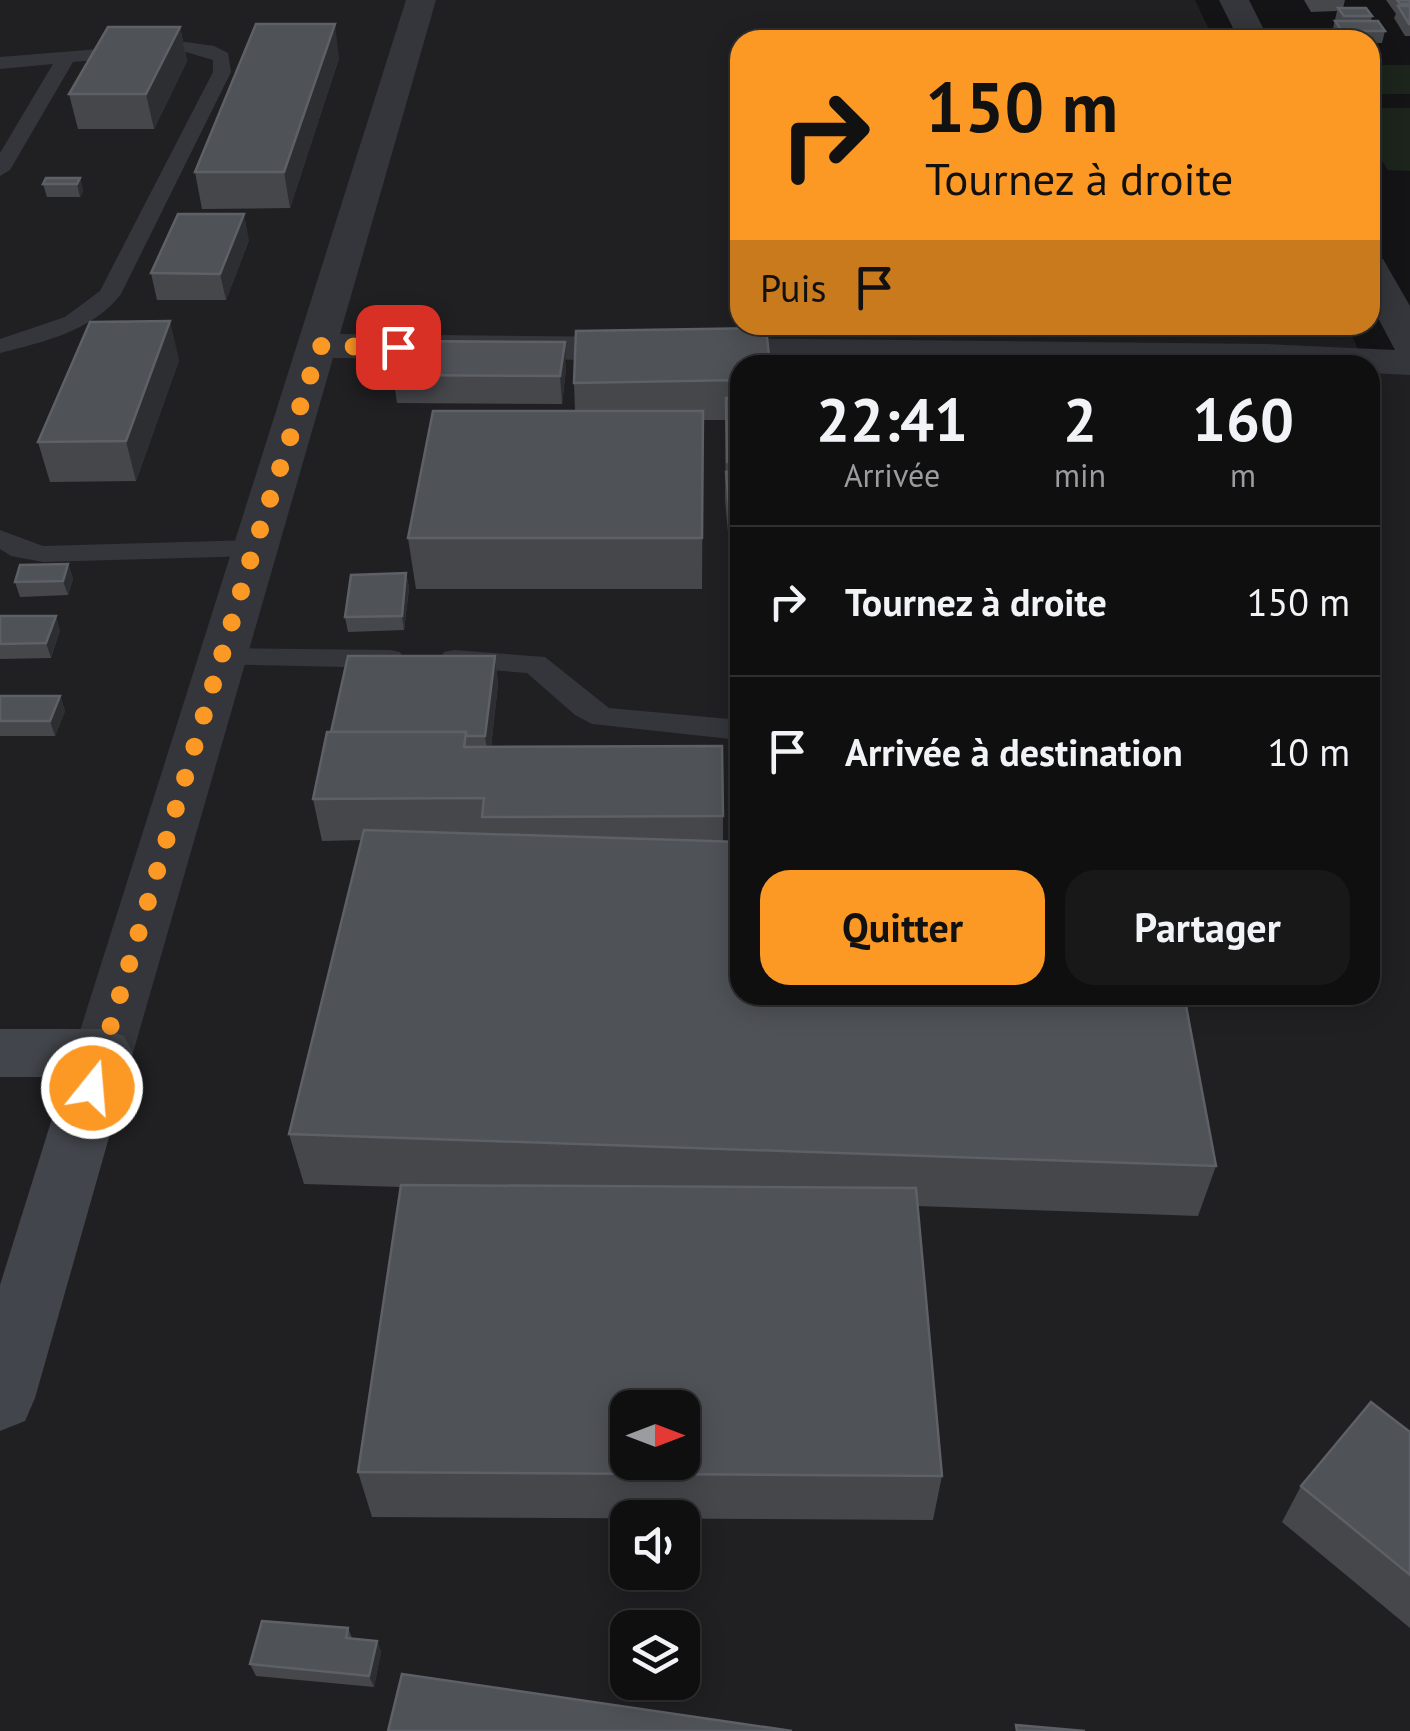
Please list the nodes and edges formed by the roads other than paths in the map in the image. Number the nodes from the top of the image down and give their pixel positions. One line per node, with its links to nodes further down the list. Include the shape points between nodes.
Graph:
1 (422, 0): 10 (street)
2 (1234, 0): 3 (street)
3 (1249, 30)
4 (66, 58): 5 (lane); 6 (lane); 9 (lane, via 186,47 222,57 222,72 110,294 92,314 65,327)
5 (0, 64)
6 (0, 170)
7 (1380, 285): 8 (street)
8 (1410, 343)
9 (0, 346)
10 (320, 346): 11 (street); 15 (street)
11 (1170, 355)
12 (1380, 362): 13 (street)
13 (1410, 363)
14 (0, 538): 15 (lane, via 43,554)
15 (254, 548): 16 (street)
16 (222, 657): 17 (lane, via 519,660 534,664 603,717); 19 (street)
17 (730, 729)
18 (0, 1053): 19 (street)
19 (103, 1053): 20 (street)
20 (0, 1398)

